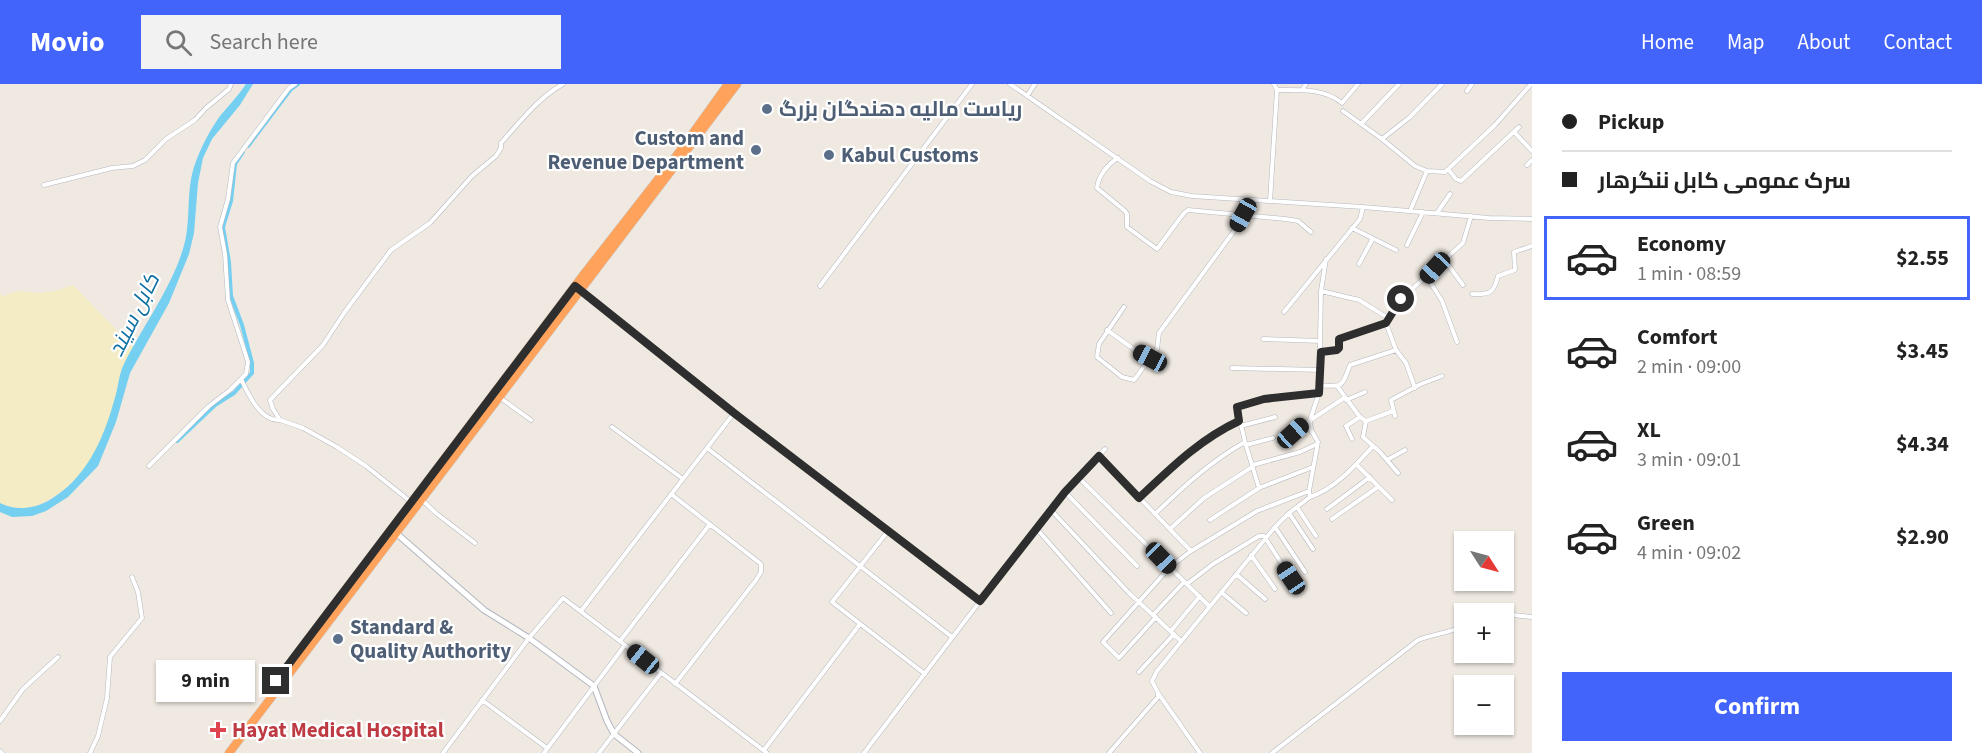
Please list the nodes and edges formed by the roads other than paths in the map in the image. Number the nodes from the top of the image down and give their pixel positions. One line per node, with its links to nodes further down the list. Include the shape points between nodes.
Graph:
1 (231, 84): 31 (street, via 195,120 133,166)
2 (294, 84): 70 (street, via 233,163 220,226 228,300 248,362)
3 (563, 84): 81 (street, via 549,92 501,143 496,156 472,176 430,223 391,250 323,345 270,400)
4 (736, 84): 53 (highway)
5 (972, 84): 52 (street)
6 (1010, 84): 19 (street)
7 (1035, 84): 19 (street)
8 (1274, 84): 16 (street)
9 (1306, 84): 17 (street)
10 (1358, 84): 17 (street, via 1342,103 1328,93)
11 (1399, 84): 21 (street)
12 (1442, 84): 24 (street)
13 (1472, 84): 18 (street)
14 (1531, 84): 29 (street)
15 (725, 85): 53 (highway)
16 (1276, 90): 17 (street); 33 (street)
17 (1302, 90)
18 (1467, 91)
19 (1027, 96): 26 (street)
20 (1343, 111): 21 (street)
21 (1361, 124): 24 (street)
22 (1519, 127): 23 (street)
23 (1514, 132): 25 (street); 29 (street, via 1461,181)
24 (1382, 139): 30 (street)
25 (1532, 151)
26 (1118, 158): 33 (street, via 1171,192); 38 (street, via 1106,168 1097,188 1125,211 1127,226 1157,249 1188,210)
27 (1532, 160): 28 (street)
28 (1527, 165)
29 (1448, 169): 30 (street)
30 (1427, 171): 35 (street)
31 (44, 185)
32 (1450, 194): 37 (street)
33 (1270, 201): 34 (street)
34 (1363, 207): 35 (street); 41 (street)
35 (1410, 211): 36 (street)
36 (1423, 212): 37 (street); 44 (street)
37 (1437, 213): 39 (street)
38 (1243, 215): 42 (street, via 1298,221); 66 (street, via 1159,333 1157,349)
39 (1471, 216): 40 (street); 48 (street, via 1464,243)
40 (1532, 219)
41 (1352, 228): 43 (street); 47 (street)
42 (1311, 232)
43 (1372, 240): 46 (street); 49 (street)
44 (1407, 245)
45 (1532, 246): 55 (street, via 1514,252 1515,270 1498,276 1493,290)
46 (1396, 250)
47 (1326, 259): 54 (street); 57 (street)
48 (1444, 259): 50 (street); 51 (street)
49 (1359, 264)
50 (1427, 277): 58 (street, via 1401,299); 63 (street, via 1442,302)
51 (1463, 285)
52 (820, 286)
53 (577, 288): 76 (highway); 78 (street); 87 (highway)
54 (1322, 291): 58 (street, via 1359,300); 62 (street)
55 (1472, 294)
56 (1124, 307): 60 (street)
57 (1284, 312)
58 (1388, 318): 59 (street)
59 (1386, 323): 64 (street); 65 (street, via 1339,339 1337,350)
60 (1107, 330): 66 (street); 66 (street, via 1097,357 1122,377 1134,380)
61 (1263, 339): 62 (street)
62 (1320, 341): 65 (street)
63 (1457, 342)
64 (1396, 350): 72 (street, via 1350,365 1345,381); 73 (street, via 1406,363)
65 (1321, 352): 68 (street)
66 (1150, 358)
67 (1232, 368): 68 (street)
68 (1321, 370): 71 (street)
69 (1442, 376): 73 (street)
70 (241, 379): 81 (street, via 254,403 269,418); 100 (street)
71 (1319, 385): 72 (street); 75 (street)
72 (1336, 386): 77 (street)
73 (1415, 388): 84 (street, via 1391,400 1394,414)
74 (1365, 392): 77 (street)
75 (1319, 393): 83 (street); 85 (street, via 1240,405 1236,410)
76 (499, 396): 82 (street); 87 (highway)
77 (1345, 399): 80 (street); 83 (street)
78 (734, 413): 94 (street); 128 (street)
79 (1275, 417): 85 (street)
80 (1360, 417): 84 (street); 90 (street, via 1346,426)
81 (278, 420): 116 (street, via 303,428 343,451)
82 (531, 420)
83 (1310, 420): 88 (street); 92 (street)
84 (1366, 421): 93 (street, via 1363,437)
85 (1240, 423): 91 (street); 112 (street, via 1215,432)
86 (612, 428): 106 (street)
87 (465, 435): 114 (highway); 116 (highway)
88 (1288, 435)
89 (1274, 438): 91 (street)
90 (1352, 438)
91 (1245, 444): 101 (street); 121 (street, via 1195,476)
92 (1318, 444): 101 (street); 102 (street)
93 (1373, 446): 98 (street); 99 (street)
94 (707, 448): 106 (street); 137 (street)
95 (1105, 449): 97 (street)
96 (1405, 450): 98 (street)
97 (1099, 456): 104 (street); 112 (street)
98 (1387, 460): 103 (street)
99 (1356, 464): 105 (street); 113 (street, via 1329,488)
100 (149, 466)
101 (1252, 466): 108 (street); 127 (street, via 1204,498)
102 (1313, 467): 108 (street); 109 (street)
103 (1398, 473)
104 (1078, 477): 110 (street); 138 (street)
105 (1370, 477): 107 (street); 118 (street)
106 (683, 479): 111 (street)
107 (1378, 487): 115 (street); 122 (street)
108 (1259, 488): 123 (street)
109 (1309, 491): 113 (street); 134 (street, via 1257,511)
110 (1065, 492): 119 (street); 136 (street)
111 (671, 494): 124 (street); 151 (street)
112 (1139, 498): 121 (street)
113 (1310, 498): 117 (street)
114 (422, 499): 129 (highway); 132 (street)
115 (1392, 500)
116 (411, 502): 173 (highway)
117 (1297, 507): 120 (street); 130 (street)
118 (1327, 509)
119 (1051, 510): 126 (street); 149 (street)
120 (1289, 513): 125 (street); 133 (street)
121 (1155, 514): 127 (street)
122 (1332, 519)
123 (1210, 520)
124 (710, 524): 162 (street); 169 (street, via 761,564 761,572)
125 (1275, 527): 131 (street); 139 (street)
126 (1036, 528): 148 (street); 152 (street)
127 (1170, 529): 134 (street)
128 (888, 531): 137 (street); 148 (street)
129 (396, 533): 160 (main road, via 484,610); 173 (highway)
130 (1316, 536)
131 (1265, 539): 135 (street); 142 (street); 143 (street, via 1259,536)
132 (475, 543)
133 (1312, 549)
134 (1191, 552): 138 (street)
135 (1251, 555): 140 (street); 144 (street)
136 (1137, 566)
137 (859, 567): 157 (street, via 832,602); 161 (street)
138 (1170, 567): 143 (street); 149 (street)
139 (1305, 572)
140 (1236, 574): 145 (street); 147 (street)
141 (132, 577): 178 (street, via 142,618 110,657 107,698)
142 (1291, 578)
143 (1186, 583): 146 (street); 155 (street)
144 (1275, 589)
145 (1221, 592): 150 (street); 153 (street)
146 (1200, 596): 150 (street); 159 (street)
147 (1265, 599)
148 (980, 601): 161 (street)
149 (1139, 602): 155 (street); 155 (street, via 1103,642 1117,657)
150 (1209, 606): 163 (street)
151 (581, 611): 160 (street, via 563,598); 162 (street)
152 (1111, 613)
153 (1246, 613)
154 (1514, 615): 156 (street)
155 (1154, 616): 159 (street)
156 (1532, 616)
157 (860, 624): 168 (street); 177 (street)
158 (1454, 631): 188 (street, via 1418,640)
159 (1172, 632): 163 (street); 166 (street)
160 (530, 638): 170 (main road); 172 (street)
161 (952, 638): 168 (street)
162 (620, 641): 164 (street)
163 (1181, 641): 171 (street, via 1153,676)
164 (625, 645): 167 (street); 170 (street)
165 (58, 657): 174 (street, via 23,689)
166 (1138, 672)
167 (661, 673): 169 (street); 175 (street)
168 (926, 674): 185 (street)
169 (675, 684): 177 (street)
170 (594, 686): 175 (main road); 176 (street)
171 (1158, 693): 186 (street); 187 (street)
172 (482, 700): 176 (street); 181 (street)
173 (255, 714): 179 (highway); 180 (highway)
174 (0, 721)
175 (614, 734): 183 (street); 184 (main road)
176 (547, 748): 182 (street)
177 (766, 752)
178 (90, 753)
179 (223, 753)
180 (229, 753)
181 (443, 753)
182 (544, 753)
183 (599, 753)
184 (638, 753)
185 (864, 753)
186 (1109, 753)
187 (1200, 753)
188 (1272, 753)

